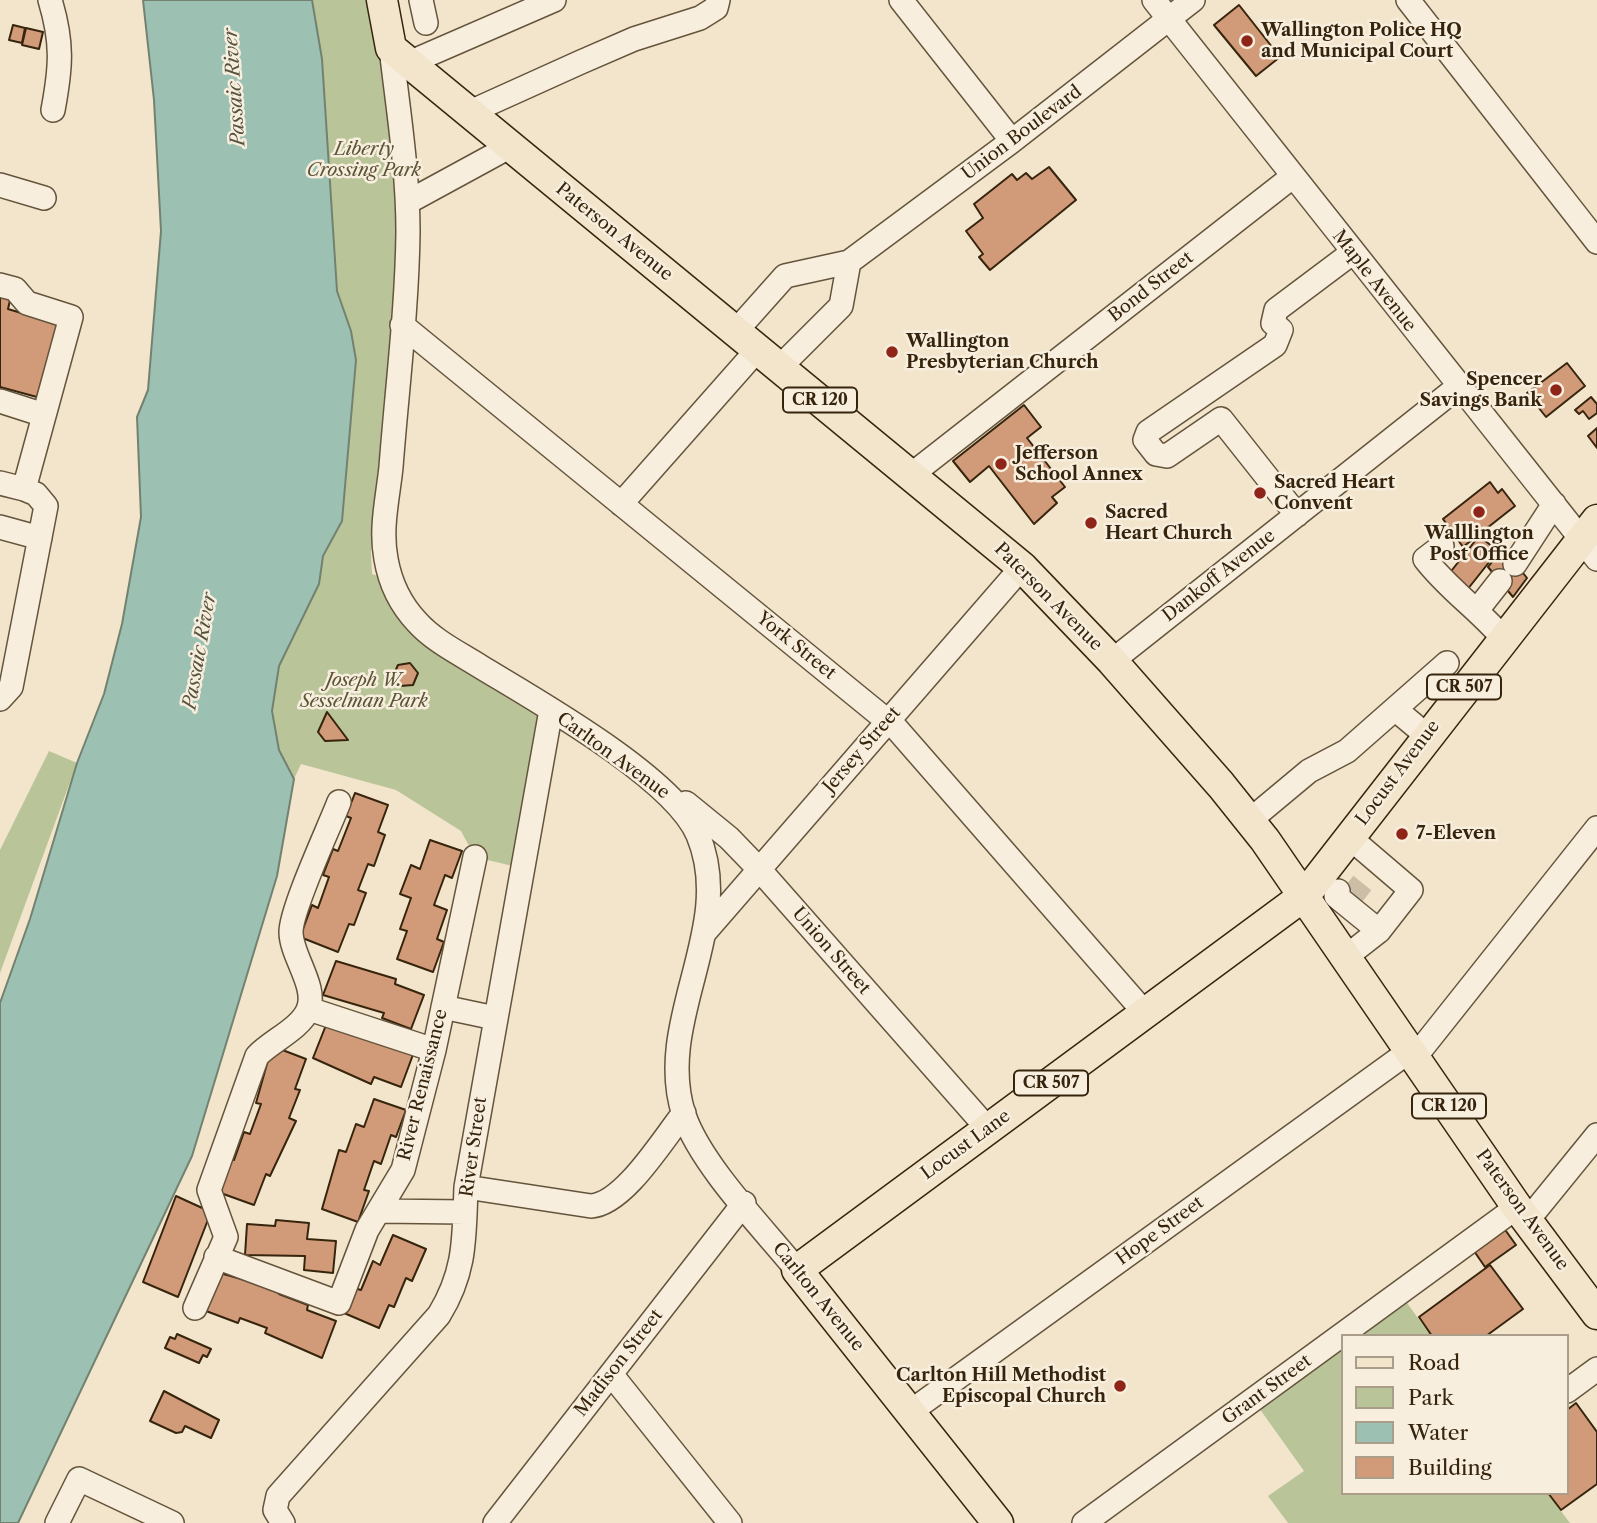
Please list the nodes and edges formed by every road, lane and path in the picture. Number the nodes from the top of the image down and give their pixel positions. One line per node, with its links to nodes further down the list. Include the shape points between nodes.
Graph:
1 (50, 0): 13 (street, via 62,65)
2 (382, 0): 12 (main road)
3 (421, 0): 11 (street)
4 (554, 0): 12 (street)
5 (718, 0): 14 (street, via 716,8 699,18 634,39)
6 (901, 0): 15 (street)
7 (1154, 0): 10 (street, Maple Avenue)
8 (1193, 0): 10 (street, Union Boulevard)
9 (1408, 0): 21 (street)
10 (1168, 19): 15 (street, Union Boulevard); 17 (street, Maple Avenue)
11 (426, 23)
12 (400, 55): 14 (main road, Paterson Avenue / CR 120); 20 (street, Carlton Avenue)
13 (53, 110)
14 (468, 113): 16 (main road, Paterson Avenue / CR 120)
15 (1012, 141): 23 (street, Union Boulevard)
16 (509, 147): 20 (street); 26 (main road, Paterson Avenue / CR 120)
17 (1292, 177): 22 (street, Maple Avenue); 30 (street, Bond Street)
18 (0, 185): 19 (street)
19 (44, 198)
20 (408, 202): 25 (street, Carlton Avenue)
21 (1597, 242)
22 (1352, 253): 27 (street, Maple Avenue); 35 (street, via 1276,310 1273,323 1281,331 1275,345 1148,432 1145,440 1156,454 1167,456 1221,419)
23 (849, 262): 26 (street, via 841,306); 26 (street, Union Boulevard, via 785,276)
24 (0, 285): 29 (street, via 15,289 27,303 71,317)
25 (402, 325): 33 (street, York Street); 49 (street, Carlton Avenue, via 383,537 392,581 402,602 433,637)
26 (758, 349): 30 (main road, Paterson Avenue / CR 120); 33 (street)
27 (1458, 387): 34 (street, Maple Avenue); 35 (street, Dankoff Avenue)
28 (0, 401): 29 (street)
29 (44, 415): 32 (street)
30 (911, 475): 40 (main road, Paterson Avenue / CR 120)
31 (0, 483): 32 (street)
32 (24, 489): 37 (street, via 46,506)
33 (621, 504): 50 (street, York Street)
34 (1554, 504): 38 (street, Maple Avenue); 41 (street, via 1519,558)
35 (1297, 515): 45 (street, Dankoff Avenue)
36 (0, 527): 37 (street)
37 (40, 538): 47 (street, via 11,687)
38 (1592, 539): 41 (main road, Locust Avenue / CR 507)
39 (1442, 546): 43 (street, via 1425,558 1460,599)
40 (1022, 567): 45 (main road, Paterson Avenue / CR 120); 50 (street, Jersey Street)
41 (1548, 580): 44 (main road, Locust Avenue / CR 507)
42 (1500, 581): 43 (street)
43 (1478, 609): 44 (street)
44 (1503, 638): 51 (main road, Locust Avenue / CR 507)
45 (1112, 661): 54 (main road, Paterson Avenue / CR 120)
46 (1447, 663): 48 (street)
47 (0, 699)
48 (1395, 709): 51 (street); 54 (street, via 1347,751 1309,771)
49 (551, 710): 52 (street, Carlton Avenue); 67 (street, River Street)
50 (888, 721): 58 (street, Jersey Street); 66 (street, York Street)
51 (1426, 735): 57 (main road, Locust Avenue / CR 507)
52 (662, 787): 58 (street, Union Street, via 729,838); 62 (street, Carlton Avenue, via 685,812 705,856 709,904)
53 (339, 802): 65 (street, via 291,932 307,984)
54 (1249, 821): 59 (main road, Paterson Avenue / CR 120)
55 (1597, 828): 69 (street, Hope Street)
56 (475, 857): 64 (street, River Renaissance)
57 (1369, 865): 59 (main road, Locust Avenue / CR 507); 61 (street, via 1411,890)
58 (759, 869): 62 (street, Jersey Street); 71 (street, Union Street)
59 (1305, 895): 63 (main road, Paterson Avenue / CR 120); 66 (main road, Locust Lane / CR 507)
60 (1350, 903): 61 (street)
61 (1379, 931): 63 (street)
62 (703, 933): 70 (street, Carlton Avenue, via 677,1055)
63 (1347, 956): 69 (main road, Paterson Avenue / CR 120)
64 (443, 1007): 67 (street); 68 (street, River Renaissance)
65 (309, 1009): 68 (street); 78 (street, via 257,1056 209,1190 226,1237)
66 (1145, 1013): 71 (main road, Locust Lane / CR 507)
67 (495, 1018): 73 (street, River Street)
68 (434, 1050): 75 (street, River Renaissance, via 403,1170)
69 (1413, 1053): 77 (main road, Paterson Avenue / CR 120); 87 (street, Hope Street)
70 (684, 1113): 73 (street, via 618,1195 604,1205); 74 (street, Carlton Avenue, via 704,1152)
71 (988, 1129): 79 (main road, Locust Lane / CR 507)
72 (1597, 1135): 77 (street, Grant Street)
73 (466, 1187): 76 (street, River Street)
74 (744, 1203): 79 (street, Carlton Avenue); 85 (street, Madison Street)
75 (379, 1211): 76 (street); 78 (street, River Renaissance, via 339,1303)
76 (465, 1212): 88 (street, River Street, via 464,1257 454,1291 439,1315 278,1496)
77 (1522, 1214): 81 (main road, Paterson Avenue / CR 120); 82 (street, Grant Street)
78 (216, 1257): 80 (street)
79 (797, 1270): 87 (main road, Carlton Avenue)
80 (195, 1308)
81 (1597, 1314)
82 (1352, 1334)
83 (1342, 1341): 94 (street, Grant Street)
84 (1597, 1369): 86 (street)
85 (611, 1374): 91 (street, Madison Street); 92 (street)
86 (1569, 1390)
87 (910, 1412): 93 (main road, Carlton Avenue)
88 (275, 1520)
89 (57, 1523): 90 (street, via 79,1479)
90 (172, 1523)
91 (495, 1523)
92 (730, 1523)
93 (998, 1523)
94 (1084, 1523)

